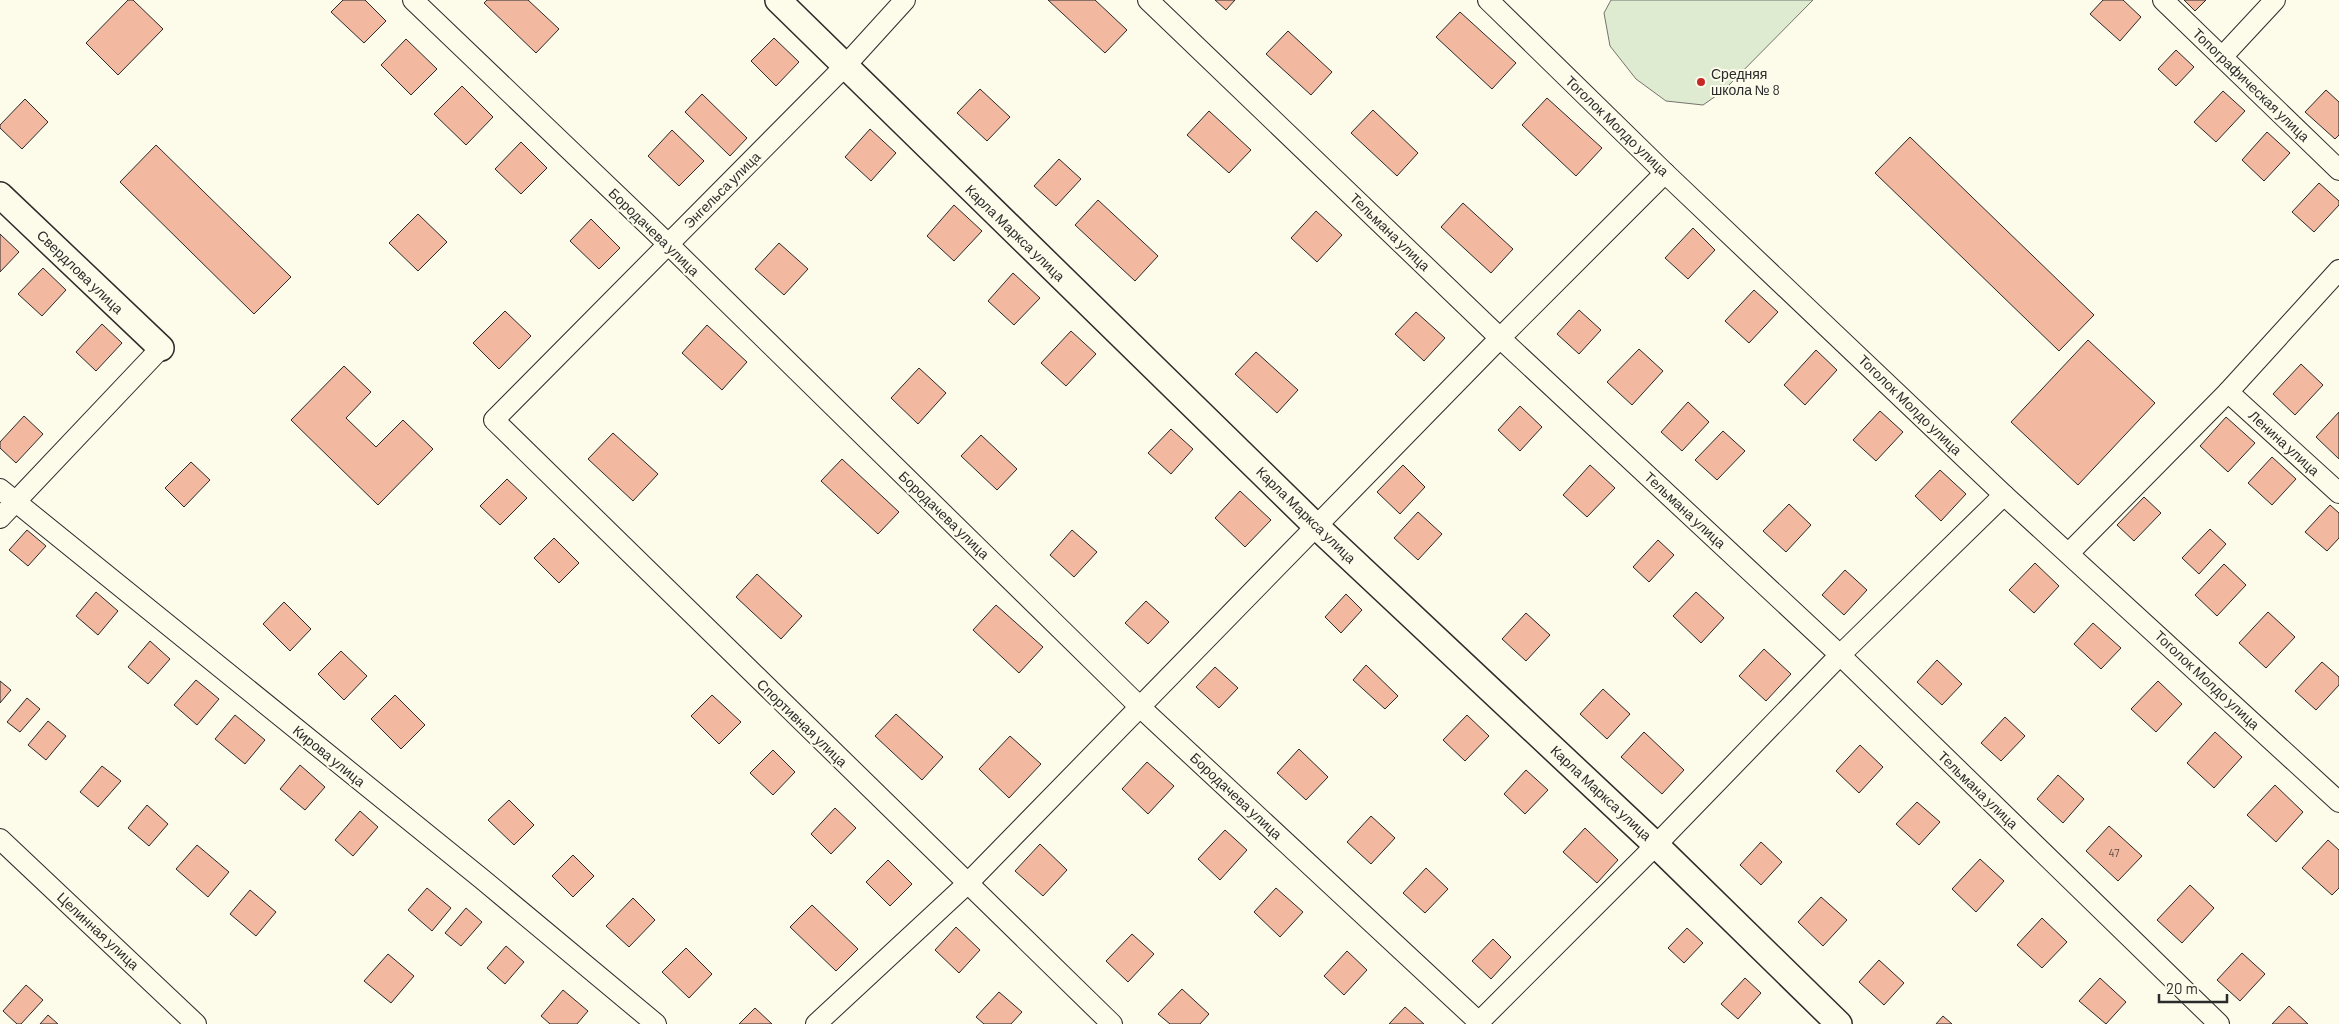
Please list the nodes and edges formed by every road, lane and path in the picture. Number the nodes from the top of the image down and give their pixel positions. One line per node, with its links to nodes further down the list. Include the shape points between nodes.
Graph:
1 (413, 0): 13 (street, Бородачева улица)
2 (778, 0): 9 (street, Карла Маркса улица)
3 (905, 0): 9 (street, Энгельса улица)
4 (1148, 0): 15 (street, Тельмана улица)
5 (1488, 0): 11 (street, Тоголок Молдо улица)
6 (2163, 0): 8 (street, Топографическая улица)
7 (2275, 0): 8 (street)
8 (2222, 57): 10 (street, Топографическая улица)
9 (845, 66): 13 (street, Энгельса улица); 23 (street, Карла Маркса улица)
10 (2339, 170)
11 (1665, 173): 15 (street); 21 (street, Тоголок Молдо улица)
12 (0, 195): 16 (street, Свердлова улица)
13 (668, 244): 18 (street, Энгельса улица); 26 (street, Бородачева улица)
14 (2339, 270): 17 (street)
15 (1500, 338): 23 (street); 25 (street, Тельмана улица)
16 (161, 348): 20 (street)
17 (2228, 392): 19 (street, Ленина улица); 24 (street)
18 (494, 420): 30 (street, Спортивная улица)
19 (2339, 493)
20 (7, 496): 22 (street); 33 (street, Кирова улица, via 482,879)
21 (2004, 496): 24 (street, Тоголок Молдо улица); 25 (street)
22 (0, 518)
23 (1316, 526): 26 (street); 29 (street, Карла Маркса улица)
24 (2069, 553): 27 (street, Тоголок Молдо улица)
25 (1840, 655): 29 (street); 37 (street, Тельмана улица)
26 (1140, 707): 30 (street); 31 (street, Бородачева улица)
27 (2339, 802)
28 (0, 838): 32 (street, Целинная улица)
29 (1656, 845): 31 (street); 36 (street, Карла Маркса улица)
30 (967, 884): 34 (street); 35 (street, Спортивная улица)
31 (1479, 1023)
32 (196, 1024)
33 (656, 1024)
34 (816, 1024)
35 (1112, 1024)
36 (1840, 1024)
37 (2219, 1024)

